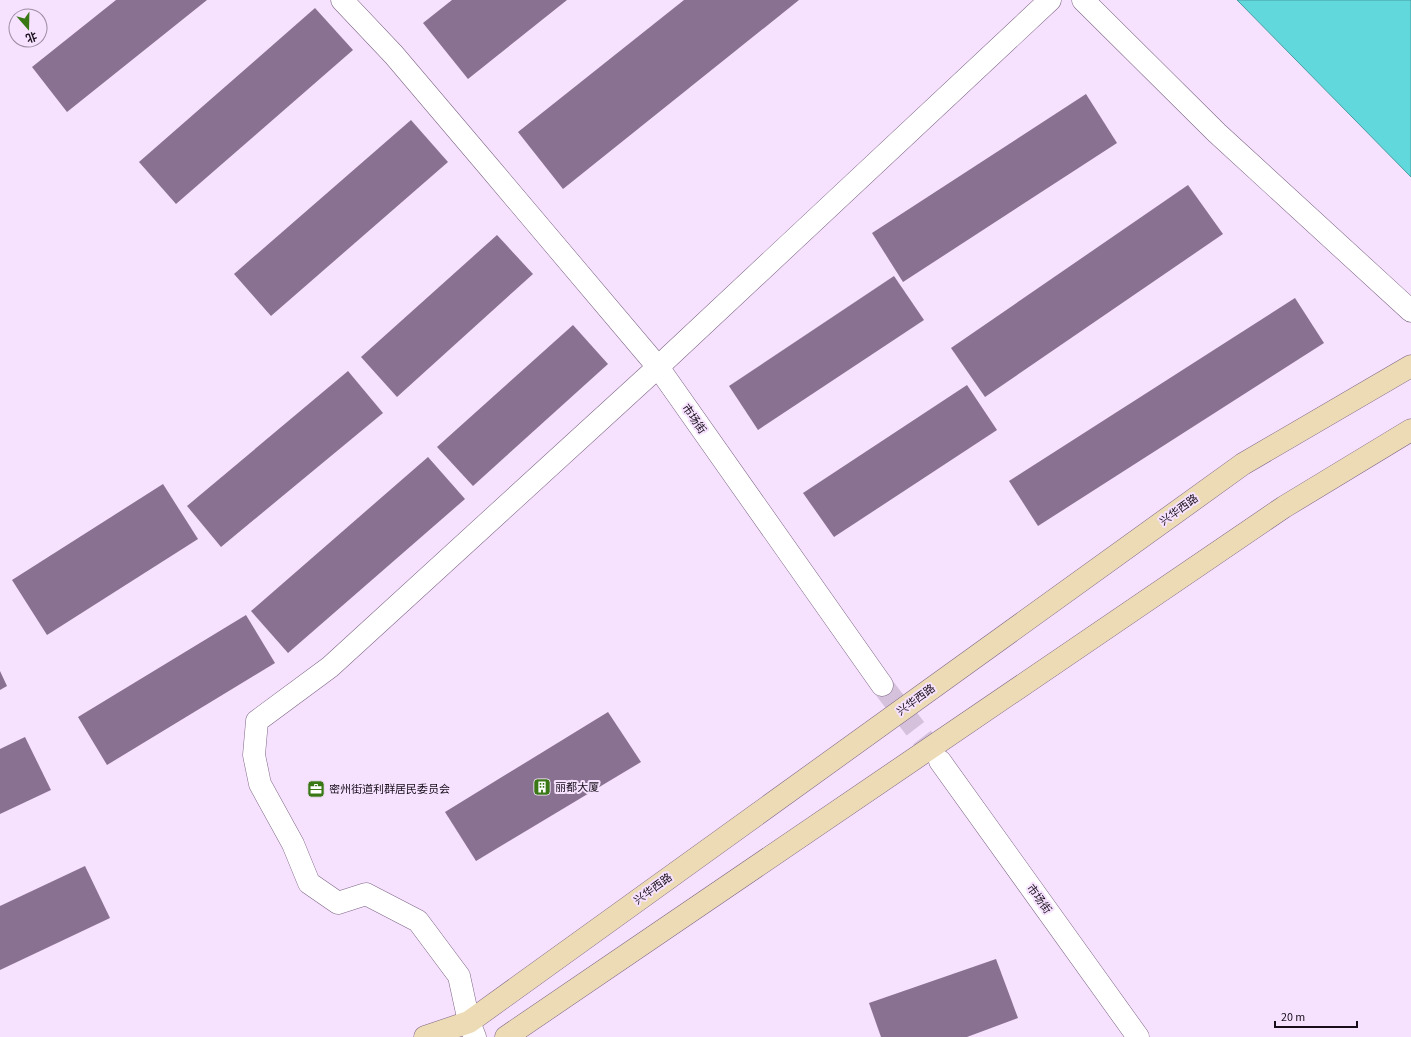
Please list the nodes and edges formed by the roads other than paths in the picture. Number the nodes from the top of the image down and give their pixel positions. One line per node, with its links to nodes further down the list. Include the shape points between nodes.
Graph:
1 (342, 0): 6 (street, 市场街, via 394,55)
2 (1050, 0): 6 (street)
3 (1083, 0): 4 (street, via 1217,133)
4 (1411, 311)
5 (1411, 366): 10 (main road, 兴华西路, via 1243,464)
6 (658, 367): 8 (street, 市场街); 10 (street, via 330,667 258,721 254,755 260,784 293,844 309,883 338,903 366,894 418,921 459,976)
7 (1411, 430): 12 (main road, via 1284,507)
8 (882, 685)
9 (940, 761): 13 (street, 市场街)
10 (472, 1029): 11 (main road, 兴华西路)
11 (425, 1037)
12 (506, 1037)
13 (1138, 1037)

